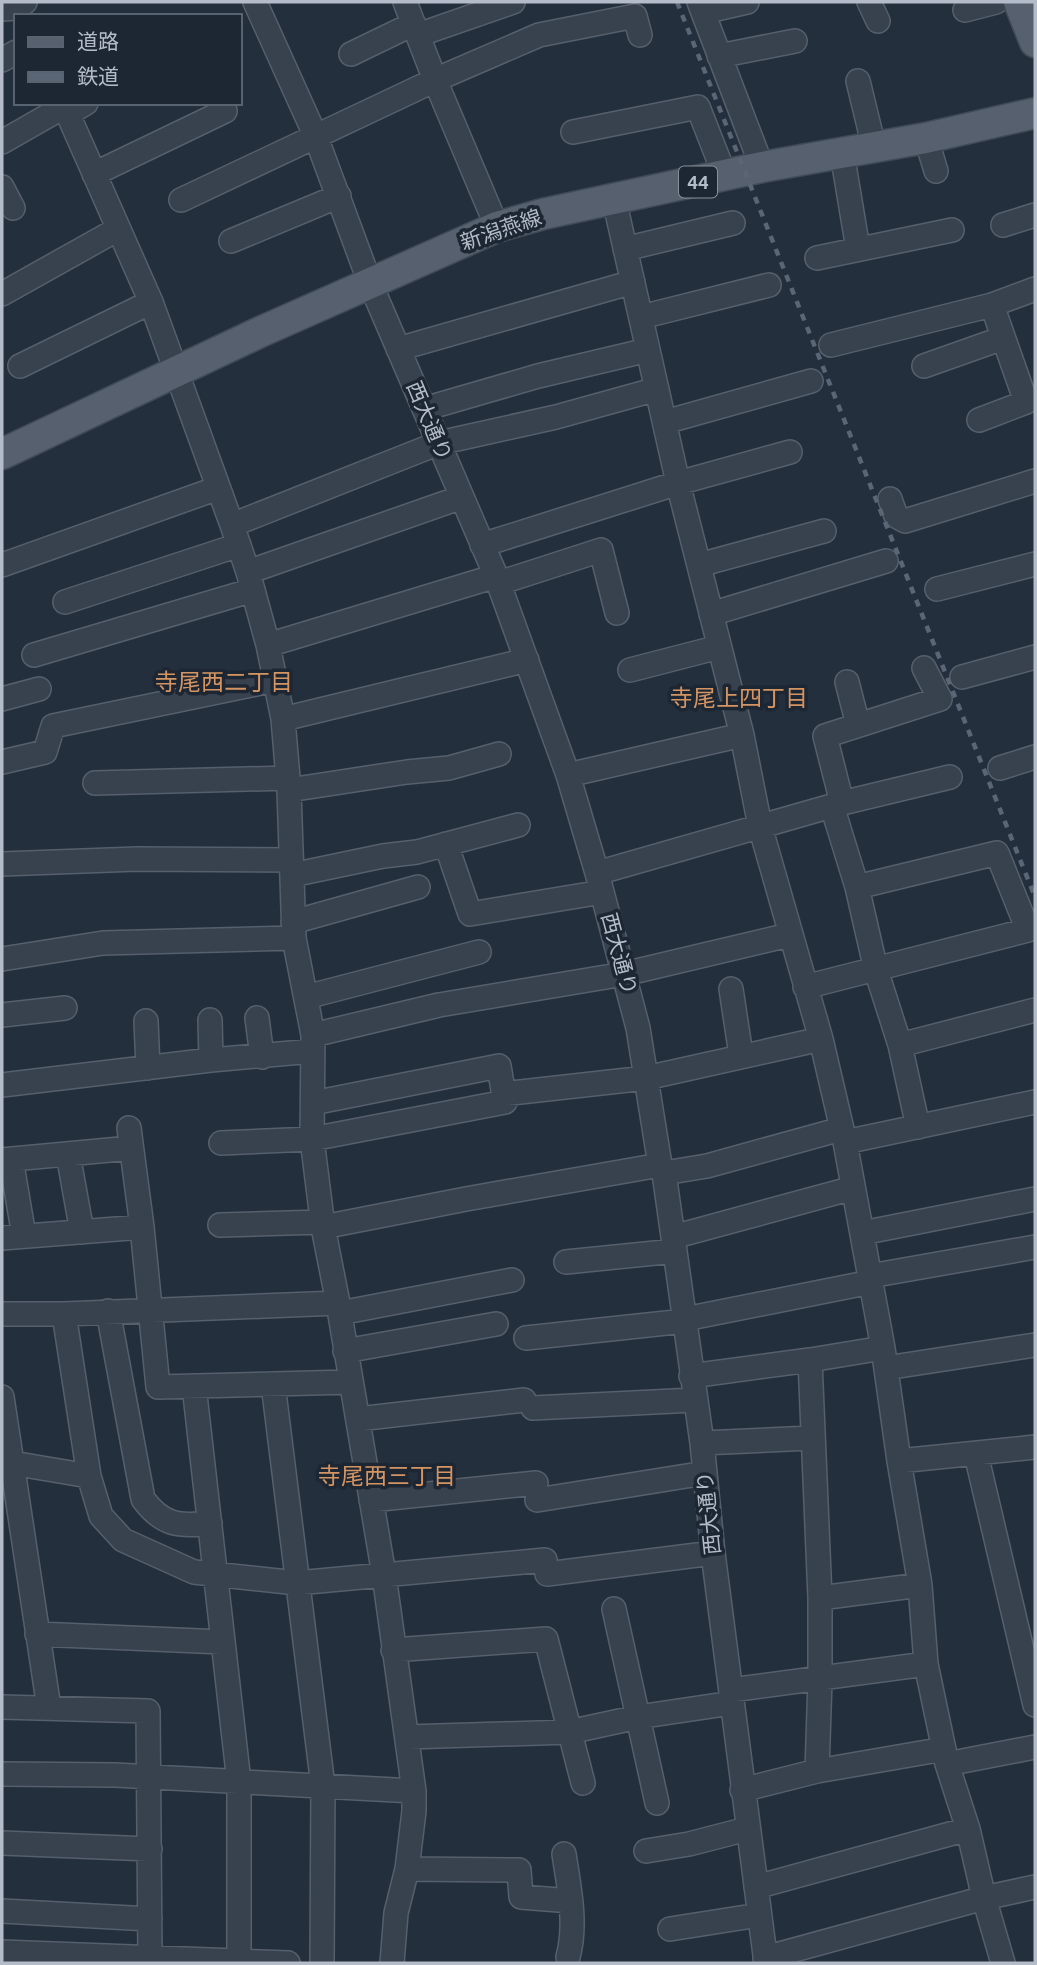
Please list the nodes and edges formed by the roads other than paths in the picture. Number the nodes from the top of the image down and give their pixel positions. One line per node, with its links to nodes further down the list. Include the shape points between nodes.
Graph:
1 (255, 2): 21 (street, 西大通り)
2 (405, 2): 9 (street)
3 (513, 2): 9 (street)
4 (747, 2): 7 (street)
5 (996, 2): 8 (street)
6 (1020, 2): 12 (main road)
7 (701, 7): 14 (street)
8 (965, 10)
9 (416, 30): 13 (street); 15 (street)
10 (640, 36): 15 (street, via 635,16 539,35)
11 (795, 41): 14 (street)
12 (1035, 42)
13 (351, 54)
14 (719, 56): 26 (street)
15 (435, 80): 21 (street); 38 (street)
16 (858, 80): 24 (street)
17 (70, 107): 23 (street); 28 (street)
18 (225, 111): 28 (street)
19 (1035, 113): 22 (main road, 新潟燕線 / 44)
20 (573, 131): 29 (street, via 698,107)
21 (316, 137): 31 (street, 西大通り); 33 (street)
22 (926, 138): 24 (main road, 新潟燕線 / 44); 27 (street)
23 (2, 142)
24 (874, 147): 25 (main road, 新潟燕線 / 44)
25 (842, 153): 26 (main road, 新潟燕線 / 44); 43 (street)
26 (762, 167): 29 (main road, 新潟燕線 / 44)
27 (936, 171)
28 (94, 174): 39 (street)
29 (725, 176): 32 (main road, 新潟燕線 / 44)
30 (2, 187): 34 (street)
31 (339, 196): 41 (street); 46 (street, 西大通り)
32 (614, 199): 38 (main road, 新潟燕線 / 44); 42 (street)
33 (181, 200)
34 (13, 208)
35 (1035, 215): 37 (street)
36 (733, 223): 42 (street)
37 (1003, 225)
38 (497, 227): 46 (main road, 新潟燕線 / 44)
39 (118, 229): 49 (street); 50 (street)
40 (952, 230): 43 (street)
41 (231, 241)
42 (625, 249): 45 (street)
43 (858, 249): 44 (street)
44 (817, 258)
45 (633, 282): 52 (street); 55 (street)
46 (370, 283): 55 (street, 西大通り); 59 (main road, 新潟燕線 / 44)
47 (769, 285): 52 (street)
48 (1035, 289): 51 (street)
49 (2, 294)
50 (151, 302): 57 (street); 59 (street)
51 (992, 305): 53 (street); 54 (street)
52 (640, 317): 56 (street)
53 (1003, 338): 58 (street); 63 (street, via 1026,402)
54 (831, 345)
55 (398, 349): 62 (street, 西大通り)
56 (648, 350): 61 (street); 62 (street)
57 (20, 366)
58 (924, 366)
59 (176, 371): 67 (main road, 新潟燕線 / 44); 70 (street)
60 (811, 381): 64 (street)
61 (657, 389): 64 (street); 65 (street)
62 (424, 409): 65 (street, 西大通り)
63 (979, 420)
64 (664, 422): 69 (street)
65 (439, 443): 71 (street, 西大通り); 74 (street)
66 (790, 452): 69 (street)
67 (2, 453)
68 (1035, 481): 72 (street, via 905,521 896,516)
69 (678, 483): 75 (street); 79 (street)
70 (218, 488): 74 (street); 78 (street)
71 (462, 497): 75 (street, 西大通り); 81 (street)
72 (890, 499)
73 (824, 531): 79 (street)
74 (236, 535): 81 (street); 83 (street)
75 (482, 545): 80 (street, 西大通り)
76 (886, 561): 85 (street)
77 (1035, 564): 82 (street)
78 (2, 565)
79 (699, 565): 85 (street)
80 (497, 579): 84 (street, via 601,550); 86 (street); 90 (street, 西大通り)
81 (251, 581): 86 (street); 88 (street)
82 (937, 589)
83 (65, 602)
84 (617, 613)
85 (711, 614): 87 (street)
86 (268, 645): 94 (street)
87 (719, 647): 92 (street); 100 (street)
88 (34, 655)
89 (1035, 657): 93 (street)
90 (527, 660): 98 (street); 105 (street, 西大通り)
91 (924, 668): 99 (street, via 940,699)
92 (630, 670)
93 (962, 677)
94 (275, 680): 98 (street); 103 (street, via 53,726 45,752)
95 (847, 682): 99 (street)
96 (39, 690): 97 (street)
97 (2, 699)
98 (284, 719): 108 (street)
99 (858, 725): 109 (street, via 825,736)
100 (742, 735): 105 (street); 111 (street)
101 (499, 754): 108 (street, via 449,768)
102 (1035, 757): 104 (street)
103 (2, 762)
104 (1000, 768)
105 (568, 775): 115 (street, 西大通り)
106 (950, 777): 109 (street)
107 (95, 783): 108 (street)
108 (288, 784): 114 (street)
109 (837, 804): 111 (street); 117 (street)
110 (518, 825): 112 (street)
111 (760, 826): 115 (street); 119 (street)
112 (446, 844): 114 (street); 115 (street, via 470,914)
113 (2, 864): 114 (street, via 137,859)
114 (291, 868): 118 (street)
115 (600, 882): 123 (street, 西大通り)
116 (418, 887): 118 (street)
117 (856, 887): 122 (street); 122 (street, via 997,853 1027,930)
118 (294, 930): 121 (street, via 103,943); 126 (street)
119 (789, 935): 123 (street); 124 (street)
120 (479, 952): 126 (street)
121 (2, 958)
122 (876, 970): 124 (street); 135 (street)
123 (624, 974): 134 (street, via 439,1005); 140 (street, 西大通り)
124 (805, 988): 133 (street)
125 (731, 989): 136 (street)
126 (306, 998): 134 (street)
127 (65, 1008): 129 (street)
128 (1035, 1010): 135 (street)
129 (2, 1015)
130 (257, 1018): 137 (street)
131 (209, 1020): 138 (street)
132 (145, 1021): 139 (street)
133 (821, 1039): 136 (street); 146 (street)
134 (313, 1043): 137 (street); 144 (street)
135 (900, 1045): 145 (street)
136 (741, 1055): 140 (street)
137 (262, 1057): 138 (street)
138 (211, 1060): 139 (street)
139 (148, 1068): 141 (street)
140 (646, 1078): 142 (street); 151 (street, 西大通り)
141 (2, 1086)
142 (503, 1094): 144 (street, via 499,1066); 147 (street, via 505,1102)
143 (1035, 1102): 145 (street)
144 (313, 1103): 147 (street)
145 (918, 1126): 146 (street)
146 (843, 1135): 151 (street, via 707,1166); 152 (street)
147 (312, 1139): 148 (street); 154 (street)
148 (221, 1143)
149 (68, 1154): 150 (street); 156 (street, via 130,1138); 157 (street)
150 (6, 1159): 159 (street)
151 (662, 1169): 154 (street); 160 (street, 西大通り)
152 (853, 1188): 158 (street); 160 (street)
153 (1035, 1199): 158 (street)
154 (323, 1224): 155 (street); 165 (street)
155 (220, 1225)
156 (142, 1227): 157 (street); 166 (street)
157 (82, 1232): 159 (street)
158 (862, 1233): 163 (street)
159 (13, 1237)
160 (674, 1244): 162 (street); 170 (street, 西大通り)
161 (1035, 1247): 163 (street)
162 (566, 1262)
163 (871, 1279): 170 (street); 175 (street)
164 (512, 1280): 165 (street)
165 (339, 1308): 166 (street); 174 (street)
166 (150, 1309): 167 (street); 180 (street, via 158,1387)
167 (108, 1311): 169 (street); 194 (street, via 143,1499 153,1512 183,1526)
168 (2, 1314): 169 (street)
169 (64, 1314): 191 (street)
170 (685, 1320): 172 (street); 177 (street, 西大通り)
171 (496, 1324): 174 (street)
172 (526, 1338)
173 (1035, 1345): 175 (street)
174 (345, 1351): 178 (street)
175 (884, 1358): 176 (street); 188 (street)
176 (810, 1360): 177 (street); 184 (street)
177 (691, 1376): 182 (street, 西大通り)
178 (350, 1382): 179 (street); 183 (street)
179 (273, 1384): 180 (street); 198 (street)
180 (194, 1386): 194 (street)
181 (2, 1397): 189 (street)
182 (694, 1400): 183 (street, via 528,1404); 185 (street, 西大通り)
183 (358, 1419): 193 (street)
184 (811, 1438): 185 (street); 200 (street)
185 (702, 1443): 190 (street, 西大通り)
186 (1035, 1447): 187 (street)
187 (976, 1454): 188 (street); 208 (street)
188 (899, 1461): 199 (street)
189 (12, 1463): 191 (street); 192 (street)
190 (705, 1473): 193 (street, via 536,1491); 195 (street, 西大通り)
191 (89, 1476): 196 (street, via 101,1516 123,1541 194,1572)
192 (9, 1493): 202 (street)
193 (371, 1500): 197 (street)
194 (210, 1523): 196 (street)
195 (713, 1553): 197 (street, via 547,1574 545,1560); 207 (street, 西大通り)
196 (216, 1575): 198 (street); 203 (street)
197 (384, 1575): 198 (street); 204 (street)
198 (297, 1583): 221 (street)
199 (920, 1585): 200 (street); 205 (street)
200 (820, 1598): 206 (street)
201 (614, 1609): 211 (street)
202 (37, 1634): 203 (street); 210 (street)
203 (223, 1642): 219 (street)
204 (393, 1650): 212 (street, via 546,1639); 213 (street)
205 (926, 1664): 206 (street); 215 (street)
206 (820, 1680): 207 (street); 216 (street)
207 (732, 1696): 211 (street); 222 (street, 西大通り)
208 (1035, 1705)
209 (2, 1707): 210 (street)
210 (50, 1708): 218 (street, via 148,1711)
211 (638, 1717): 212 (street); 224 (street)
212 (569, 1732): 213 (street); 220 (street)
213 (407, 1737): 223 (street)
214 (1035, 1747): 215 (street)
215 (945, 1756): 216 (street); 226 (street)
216 (817, 1771): 222 (street)
217 (2, 1774): 218 (street)
218 (150, 1778): 219 (street); 228 (street)
219 (239, 1782): 221 (street); 243 (street)
220 (583, 1783)
221 (323, 1786): 223 (street); 246 (street)
222 (742, 1790): 225 (street, 西大通り)
223 (414, 1791): 231 (street)
224 (657, 1803)
225 (747, 1829): 229 (street); 232 (street, 西大通り)
226 (968, 1829): 232 (street); 234 (street)
227 (2, 1843): 228 (street)
228 (150, 1849): 238 (street)
229 (646, 1852)
230 (564, 1854): 235 (street)
231 (407, 1869): 235 (street, via 519,1870 521,1897); 247 (street, via 396,1913)
232 (755, 1887): 237 (street, 西大通り)
233 (1035, 1887): 234 (street)
234 (984, 1898): 244 (street); 248 (street)
235 (570, 1901): 241 (street)
236 (2, 1910): 238 (street)
237 (759, 1915): 239 (street); 244 (street, 西大通り)
238 (150, 1919): 242 (street)
239 (670, 1929)
240 (2, 1952): 242 (street)
241 (568, 1957)
242 (166, 1960): 243 (street)
243 (239, 1961): 245 (street)
244 (766, 1961)
245 (288, 1963)
246 (322, 1963)
247 (392, 1963)
248 (1003, 1963)

